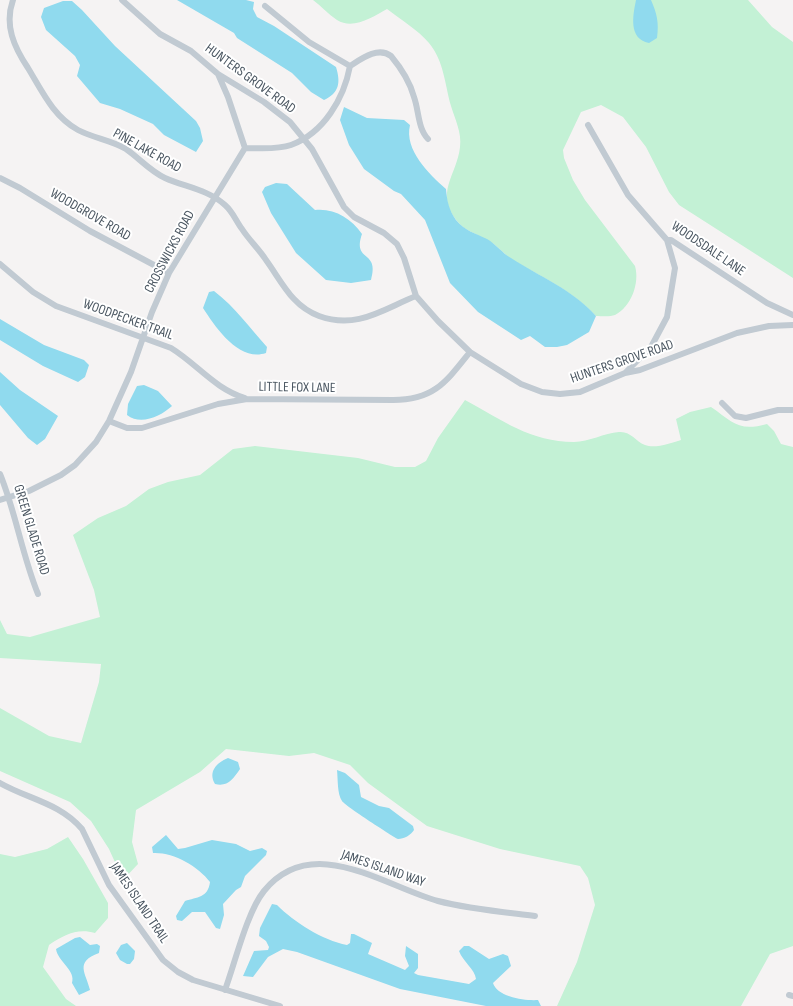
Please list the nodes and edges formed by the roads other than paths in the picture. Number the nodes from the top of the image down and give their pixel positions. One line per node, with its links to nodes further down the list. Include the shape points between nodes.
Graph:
1 (13, 0): 11 (street, PINE LAKE ROAD, via 9,26 15,46 45,98 66,122 78,130 125,149 164,178)
2 (122, 0): 5 (street, HUNTERS GROVE ROAD, via 151,28 198,56)
3 (265, 6): 4 (street, via 309,42)
4 (350, 66): 7 (street, via 346,84 335,107 324,122); 8 (street, via 378,52 391,56 407,80 424,135)
5 (218, 74): 7 (street, HUNTERS GROVE ROAD, via 276,110); 9 (street)
6 (588, 125): 12 (street, WOODSDALE LANE, via 628,195)
7 (304, 138): 9 (street, via 290,145); 15 (street, HUNTERS GROVE ROAD, via 348,212 384,233 397,244)
8 (428, 139)
9 (245, 148): 11 (street, CROSSWICKS ROAD)
10 (0, 178): 14 (street, WOODGROVE ROAD, via 90,231)
11 (214, 197): 14 (street, CROSSWICKS ROAD); 15 (street, PINE LAKE ROAD, via 232,212 242,230 290,295 308,311 338,320 360,319 376,315)
12 (667, 240): 16 (street, WOODSDALE LANE, via 671,240 768,303); 20 (street, via 675,268 666,317 651,347)
13 (0, 264): 18 (street, WOODPECKER TRAIL, via 33,292 56,306)
14 (169, 273): 18 (street, CROSSWICKS ROAD)
15 (416, 296): 19 (street, HUNTERS GROVE ROAD)
16 (793, 314)
17 (793, 324): 20 (street, HUNTERS GROVE ROAD, via 737,333 640,370)
18 (144, 337): 21 (street, WOODPECKER TRAIL, via 183,355 219,386); 24 (street, CROSSWICKS ROAD)
19 (470, 352): 20 (street, HUNTERS GROVE ROAD, via 521,384 560,394 580,392); 21 (street, LITTLE FOX LANE, via 442,384 415,399)
20 (626, 372)
21 (247, 399): 24 (street, LITTLE FOX LANE, via 218,404 142,428 127,428)
22 (722, 403): 23 (street, via 735,416 746,418 778,410)
23 (793, 410)
24 (109, 421): 26 (street, CROSSWICKS ROAD, via 86,453 61,475 29,491)
25 (0, 474): 26 (street, GREEN GLADE ROAD)
26 (9, 497): 27 (street, CROSSWICKS ROAD); 28 (street, GREEN GLADE ROAD, via 27,566)
27 (0, 500)
28 (38, 594)
29 (0, 783): 31 (street, JAMES ISLAND TRAIL, via 54,807 70,817 82,829 109,885 163,960 186,976)
30 (535, 916): 31 (street, JAMES ISLAND WAY, via 436,900 342,866 320,864 299,867 272,883 257,901)
31 (226, 990): 32 (street, JAMES ISLAND TRAIL)
32 (280, 1006)

